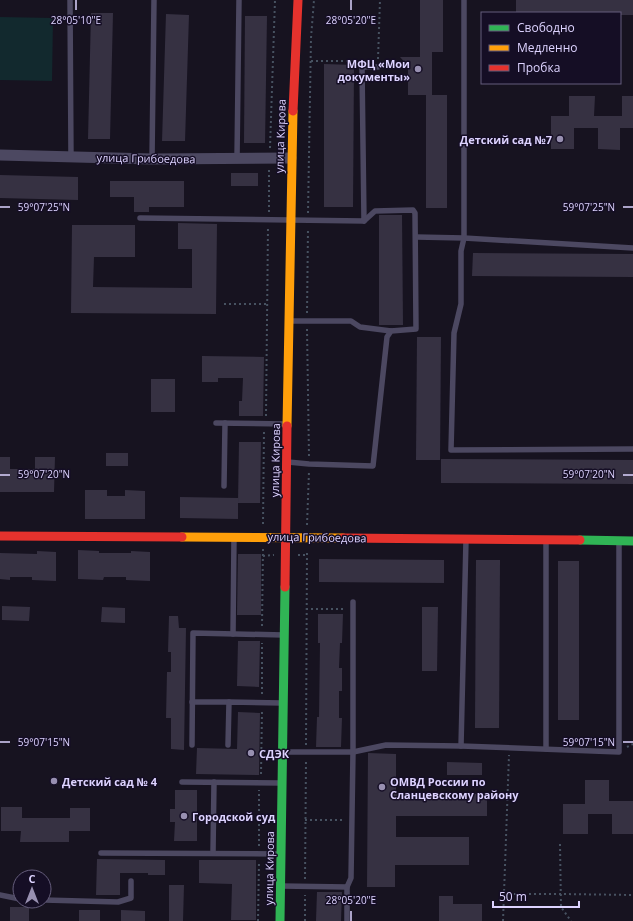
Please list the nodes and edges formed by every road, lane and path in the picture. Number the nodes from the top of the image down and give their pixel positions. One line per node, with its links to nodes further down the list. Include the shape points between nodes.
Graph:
1 (70, 0): 12 (lane)
2 (154, 0): 16 (lane)
3 (239, 0): 13 (lane)
4 (275, 0): 14 (path)
5 (298, 0): 15 (street, улица Кирова)
6 (380, 0): 10 (path)
7 (464, 0): 22 (lane)
8 (310, 61): 9 (path, via 355,61)
9 (362, 67): 10 (lane); 20 (lane)
10 (378, 68)
11 (0, 155): 12 (street, улица Грибоедова)
12 (71, 157): 16 (street, улица Грибоедова)
13 (237, 158): 14 (street, улица Грибоедова); 16 (street, улица Грибоедова)
14 (269, 158): 15 (street, улица Грибоедова); 18 (path)
15 (291, 158): 19 (street, улица Кирова)
16 (152, 159)
17 (140, 218): 18 (lane)
18 (268, 219): 19 (lane); 25 (path)
19 (290, 220): 20 (lane); 26 (street, улица Кирова)
20 (364, 221): 21 (lane, via 375,211 412,210 416,213)
21 (416, 237): 22 (lane); 27 (lane, via 416,329)
22 (464, 238): 23 (lane); 32 (lane, via 461,251 461,304 454,333 451,450)
23 (633, 248)
24 (224, 304): 25 (path)
25 (268, 304): 30 (path)
26 (289, 321): 27 (lane, via 351,321 360,327); 31 (street, улица Кирова)
27 (391, 331): 33 (lane, via 387,337 373,466)
28 (216, 423): 29 (lane)
29 (225, 423): 30 (lane); 34 (lane)
30 (264, 424): 31 (lane); 37 (path)
31 (287, 424): 33 (street, улица Кирова)
32 (633, 449)
33 (288, 462): 38 (street, улица Кирова)
34 (224, 486)
35 (0, 536): 36 (street, улица Грибоедова)
36 (234, 537): 37 (street, улица Грибоедова); 50 (lane)
37 (263, 537): 38 (street, улица Грибоедова); 46 (path)
38 (285, 537): 39 (street, улица Грибоедова); 52 (street, улица Кирова)
39 (466, 539): 40 (street, улица Грибоедова); 59 (lane)
40 (546, 540): 41 (street, улица Грибоедова); 61 (lane)
41 (619, 541): 42 (street, улица Грибоедова); 61 (lane, via 619,752)
42 (633, 541)
43 (269, 555): 46 (path)
44 (303, 555): 45 (path)
45 (307, 555)
46 (263, 556): 51 (path)
47 (353, 602): 49 (lane)
48 (306, 610): 49 (path)
49 (353, 610): 63 (lane)
50 (233, 634): 51 (lane); 53 (lane, via 193,633)
51 (262, 634): 52 (lane); 55 (path)
52 (284, 635): 56 (street, улица Кирова)
53 (192, 702): 54 (lane); 57 (lane)
54 (229, 702): 55 (lane); 58 (lane)
55 (262, 703): 56 (lane); 66 (path)
56 (283, 703): 62 (street, улица Кирова)
57 (192, 745)
58 (228, 745)
59 (461, 746): 60 (lane); 63 (lane, via 386,745)
60 (509, 748): 61 (lane); 77 (path)
61 (546, 749)
62 (282, 752): 63 (lane); 67 (street, улица Кирова)
63 (353, 752): 69 (lane)
64 (182, 782): 65 (lane)
65 (214, 782): 66 (lane); 72 (lane)
66 (259, 783): 67 (lane)
67 (282, 783): 73 (street, улица Кирова)
68 (305, 820): 69 (path)
69 (352, 820): 76 (lane, via 351,878)
70 (560, 844): 78 (path)
71 (101, 853): 72 (lane)
72 (213, 854): 73 (lane)
73 (281, 854): 75 (street, улица Кирова)
74 (131, 881): 82 (lane, via 131,898 118,902)
75 (281, 886): 76 (lane); 83 (street, улица Кирова)
76 (347, 887): 84 (lane)
77 (504, 894): 78 (path); 85 (path)
78 (561, 894): 80 (path); 86 (path, via 561,907)
79 (0, 895): 81 (lane)
80 (633, 895)
81 (12, 897)
82 (52, 900)
83 (280, 921)
84 (347, 921)
85 (503, 921)
86 (571, 921)

